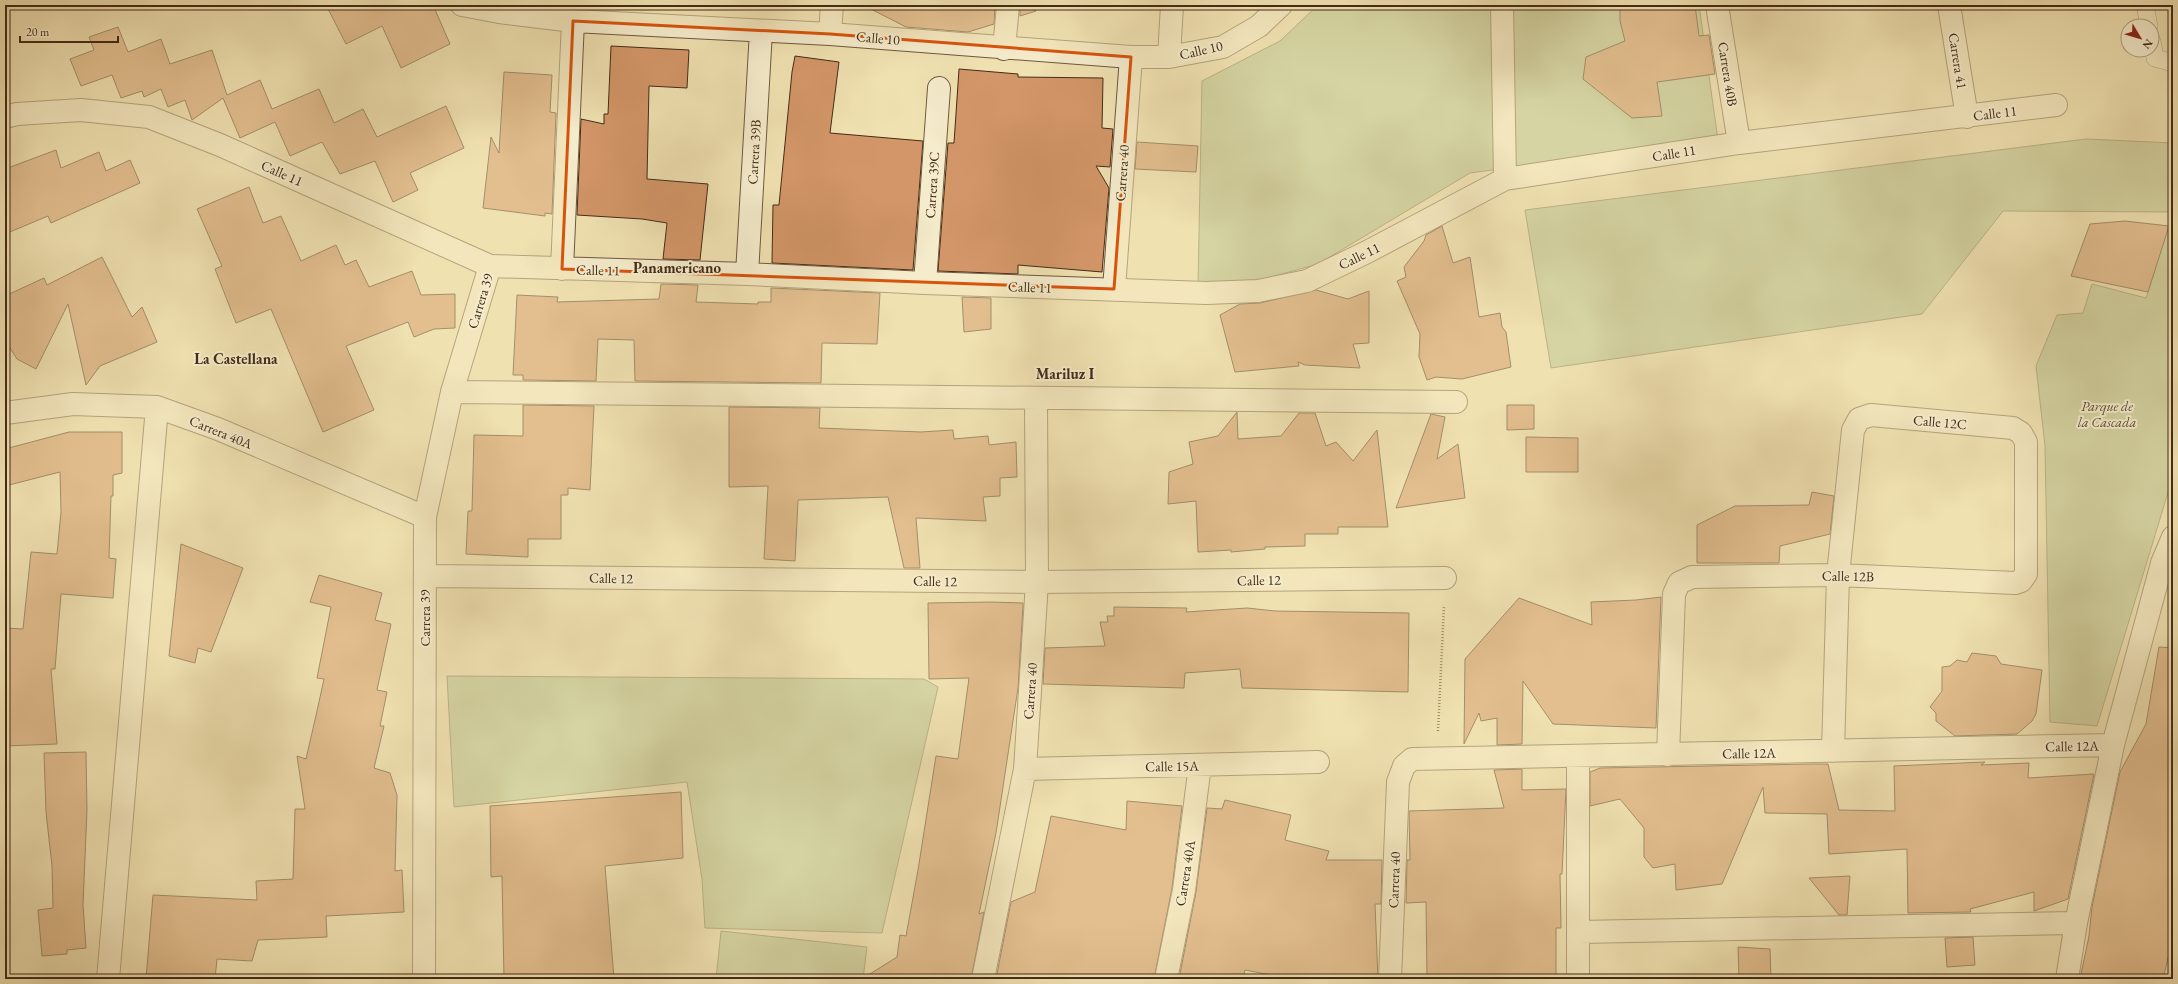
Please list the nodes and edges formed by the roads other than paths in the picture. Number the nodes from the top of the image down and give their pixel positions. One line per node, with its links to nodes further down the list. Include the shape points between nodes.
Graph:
1 (462, 5): 11 (street, Calle 10)
2 (832, 5): 13 (street)
3 (1008, 5): 14 (street)
4 (1172, 5): 16 (street)
5 (1281, 5): 16 (street, Calle 10, via 1259,26 1223,47)
6 (1502, 5): 24 (street)
7 (1717, 5): 23 (street, Carrera 40B)
8 (1948, 5): 22 (street, Carrera 41)
9 (2145, 5): 10 (lane)
10 (2147, 18)
11 (573, 21): 12 (street, Calle 10); 26 (street)
12 (761, 31): 13 (street, Calle 10); 27 (street, Carrera 39B)
13 (830, 34): 14 (street, Calle 10)
14 (1004, 49): 15 (street, Calle 10)
15 (1131, 57): 16 (street, Calle 10); 29 (street, Carrera 40)
16 (1169, 57)
17 (2155, 58): 18 (lane)
18 (2173, 63)
19 (939, 88): 28 (street, Carrera 39C)
20 (2056, 105): 22 (street, Calle 11)
21 (5, 117): 25 (street, Calle 11, via 81,110 149,118 220,145)
22 (1966, 117): 23 (street, Calle 11)
23 (1739, 143): 24 (street, Calle 11)
24 (1506, 179): 29 (street, Calle 11, via 1307,281 1258,291 1206,293)
25 (490, 266): 26 (street, Calle 11); 30 (street, Carrera 39)
26 (562, 269): 27 (street, Calle 11)
27 (746, 274): 28 (street, Calle 11)
28 (925, 283): 29 (street, Calle 11)
29 (1114, 289)
30 (452, 392): 31 (street); 35 (street, Carrera 39)
31 (1036, 399): 32 (street); 42 (street, Carrera 40)
32 (1456, 402)
33 (157, 407): 34 (street, Carrera 40A, via 73,404); 35 (street, Carrera 40A, via 218,429); 53 (street)
34 (5, 413)
35 (425, 517): 40 (street, Carrera 39)
36 (2173, 537): 37 (street)
37 (2167, 564): 43 (street)
38 (2026, 574): 39 (street, Calle 12B, via 2021,581 2015,583); 39 (street, Calle 12C, via 2026,442 2021,433 2013,428 1871,416 1859,419 1853,430)
39 (1838, 575): 44 (street); 45 (street, Calle 12B, via 1692,577 1679,583 1674,594)
40 (425, 576): 42 (street, Calle 12); 54 (street, Carrera 39)
41 (1445, 578): 42 (street, Calle 12)
42 (1037, 582): 49 (street, Carrera 40)
43 (2113, 745): 44 (street, Calle 12A); 51 (street)
44 (1833, 751): 45 (street, Calle 12A)
45 (1668, 755): 46 (street, Calle 12A)
46 (1578, 757): 50 (street, Calle 12A, via 1412,759 1404,766); 52 (street)
47 (1318, 762): 48 (street, Calle 15A)
48 (1200, 765): 49 (street, Calle 15A); 56 (street, Carrera 40A, via 1184,890)
49 (1025, 769): 55 (street, Carrera 40)
50 (1398, 782): 57 (street, Carrera 40)
51 (2076, 923): 52 (street); 59 (street)
52 (1578, 932): 58 (street)
53 (108, 979)
54 (424, 979)
55 (983, 979)
56 (1166, 979)
57 (1390, 979)
58 (1578, 979)
59 (2067, 979)

